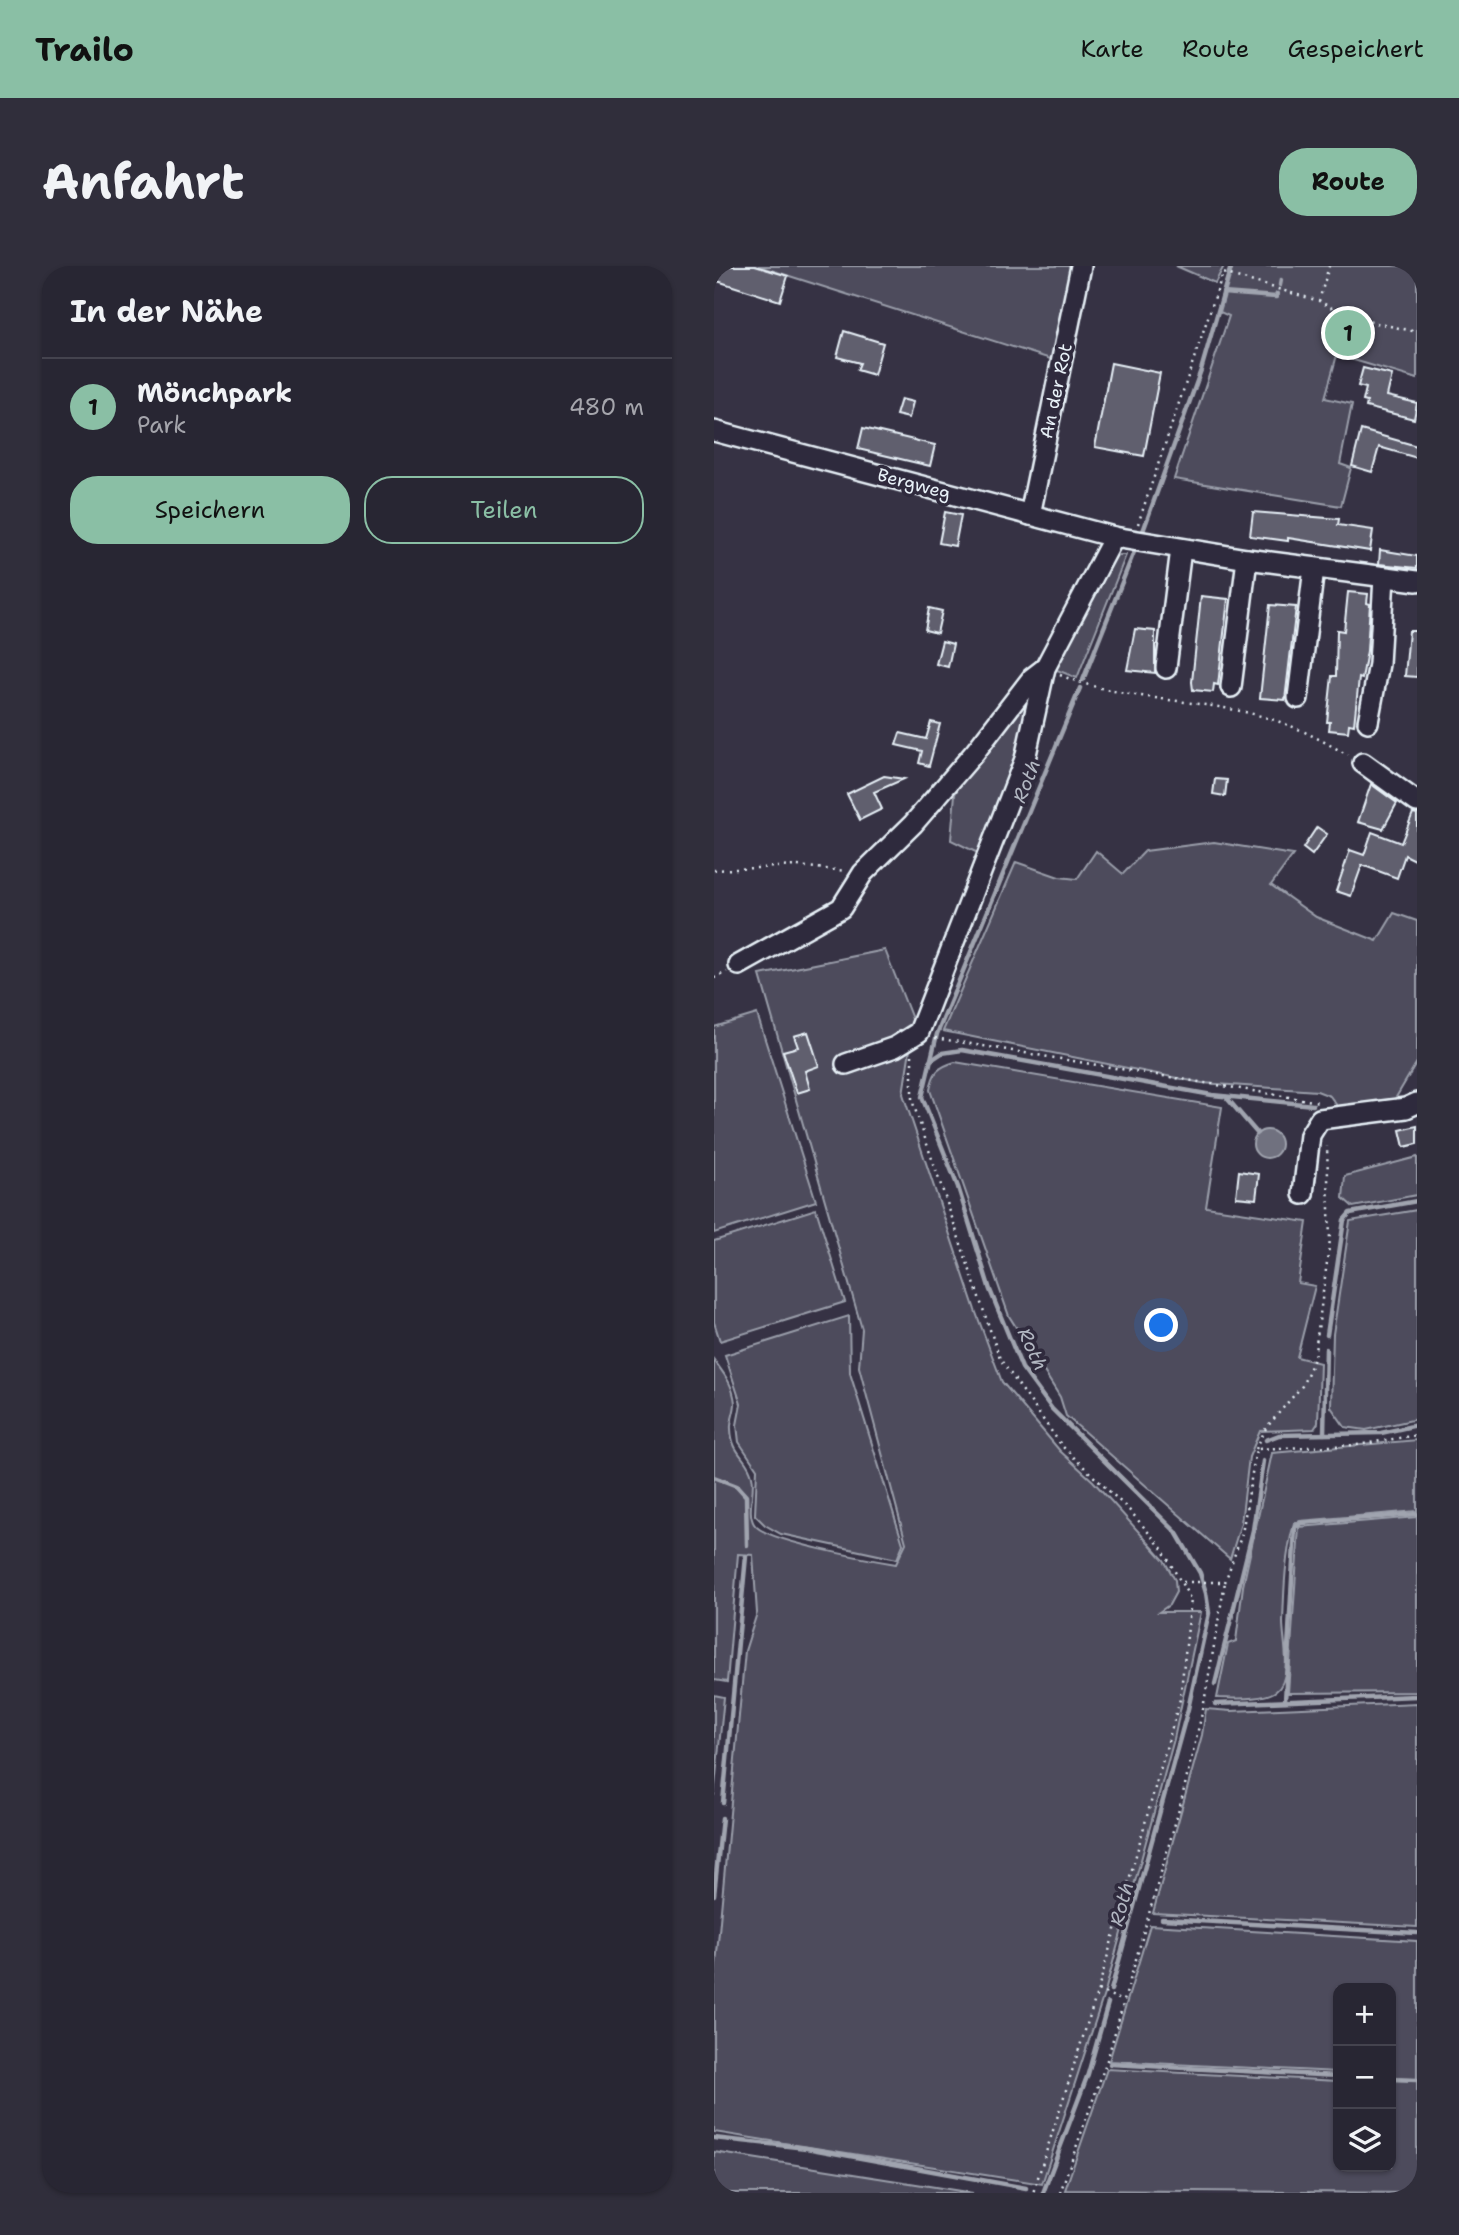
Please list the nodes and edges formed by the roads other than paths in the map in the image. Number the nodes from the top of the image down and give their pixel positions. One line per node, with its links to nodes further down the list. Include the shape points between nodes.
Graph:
1 (1081, 266): 3 (street, An der Rot)
2 (714, 431): 3 (street, Bergweg)
3 (1030, 515): 4 (street, Bergweg)
4 (1123, 539): 5 (street, Bergweg); 10 (street)
5 (1181, 549): 6 (street, Bergweg); 11 (street)
6 (1247, 559): 7 (street, Bergweg); 12 (street)
7 (1314, 568): 8 (street, Bergweg); 13 (street)
8 (1384, 577): 9 (street, Bergweg); 14 (street, via 1379,664)
9 (1417, 581)
10 (1045, 668): 17 (street, via 913,824 863,873 841,908); 18 (street, via 1025,759 919,1032 895,1047)
11 (1166, 668)
12 (1231, 687)
13 (1298, 698)
14 (1368, 722)
15 (1363, 763): 16 (street)
16 (1417, 802)
17 (739, 965)
18 (846, 1064)
19 (1417, 1103): 20 (street, via 1320,1119 1310,1135)
20 (1303, 1194)

